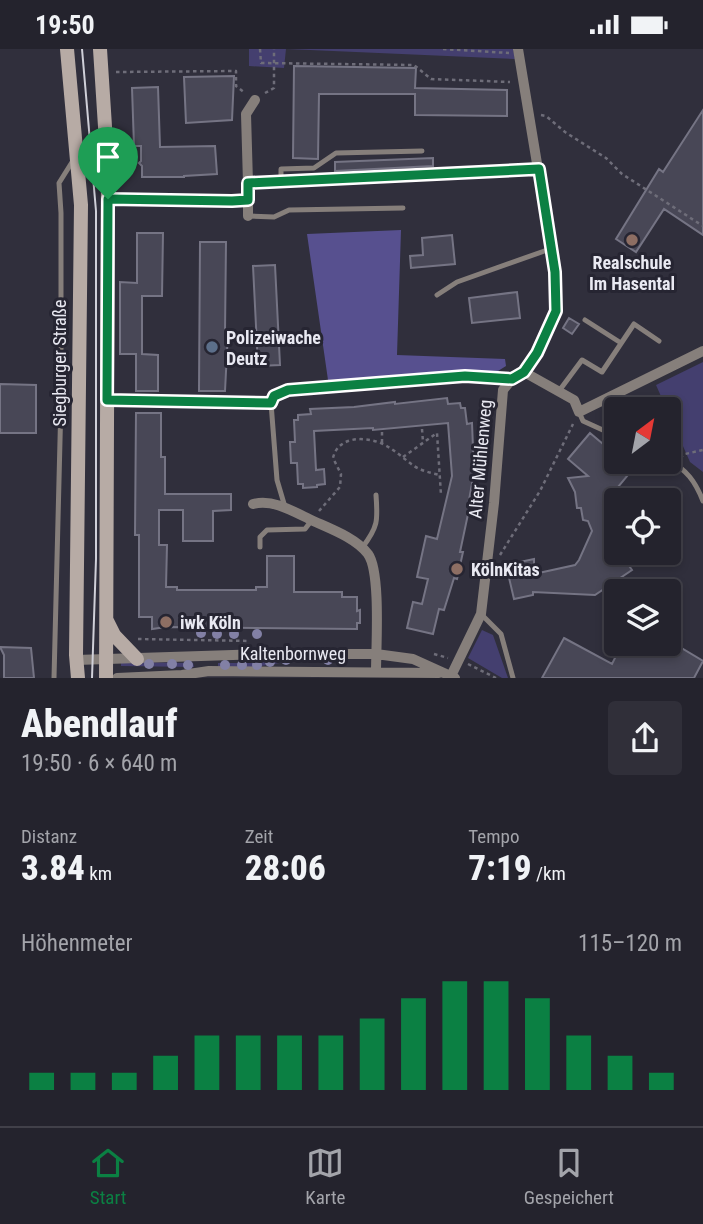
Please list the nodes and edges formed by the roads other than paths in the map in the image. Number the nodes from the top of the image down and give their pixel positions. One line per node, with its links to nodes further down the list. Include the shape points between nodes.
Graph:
1 (67, 49): 6 (main road, Siegburger Straße)
2 (100, 49): 10 (main road)
3 (519, 52): 7 (street)
4 (255, 100): 9 (street, via 246,114)
5 (422, 151): 8 (lane, via 336,153 314,168 281,169)
6 (77, 154): 39 (main road, Siegburger Straße, via 81,205); 45 (lane, via 59,183 61,401)
7 (539, 169): 8 (street); 14 (street)
8 (281, 182): 9 (street)
9 (248, 183): 11 (street)
10 (108, 199): 11 (lane); 34 (main road)
11 (248, 200): 13 (street)
12 (403, 208): 13 (lane, via 289,210 274,217)
13 (248, 216)
14 (552, 249): 15 (lane, via 457,282); 20 (street, via 556,311)
15 (437, 295)
16 (585, 320): 18 (lane)
17 (659, 341): 18 (lane, via 634,324)
18 (621, 343): 22 (lane, via 602,372 582,360)
19 (703, 351): 23 (street)
20 (524, 372): 21 (street); 22 (street)
21 (512, 379): 29 (lane, via 465,376 288,390 274,396 277,480); 33 (street, Alter Mühlenweg, via 503,390)
22 (559, 391): 23 (street, via 574,400)
23 (579, 412): 24 (lane, via 583,421)
24 (604, 431)
25 (681, 468): 27 (lane, via 698,485)
26 (376, 495): 32 (lane, via 376,528)
27 (703, 501)
28 (253, 504): 29 (street, via 263,501)
29 (285, 507): 30 (street)
30 (312, 520): 31 (lane, via 305,529 267,530 260,537); 32 (street)
31 (260, 547)
32 (362, 548): 35 (street, via 370,556 376,576)
33 (481, 614): 44 (street, Alter Mühlenweg); 49 (lane, via 501,634)
34 (106, 619): 37 (main road); 38 (main road)
35 (376, 654): 36 (street, Kaltenbornweg); 41 (street); 44 (street, Kaltenbornweg, via 413,659)
36 (209, 657): 38 (street, Kaltenbornweg); 40 (street)
37 (105, 659): 38 (street, Kaltenbornweg); 39 (street, Kaltenbornweg); 47 (main road)
38 (136, 659)
39 (76, 660): 46 (main road, Siegburger Straße)
40 (209, 671): 42 (street, Kaltenbornweg); 48 (street, Kaltenbornweg)
41 (376, 672): 43 (street, Kaltenbornweg); 44 (street, Kaltenbornweg)
42 (306, 674): 43 (street, Kaltenbornweg)
43 (346, 675)
44 (451, 676)
45 (54, 678)
46 (78, 678)
47 (106, 678)
48 (117, 678)
49 (513, 678)

